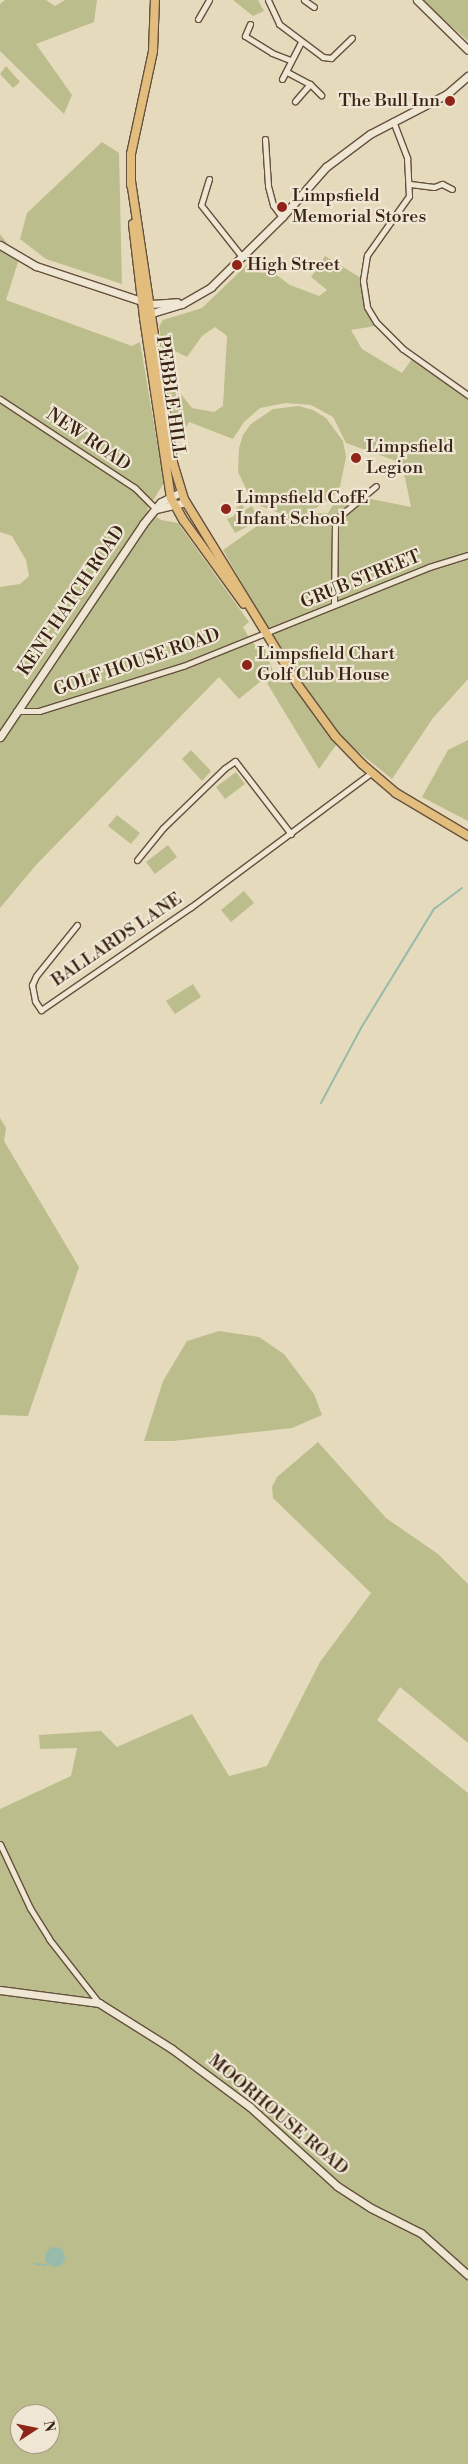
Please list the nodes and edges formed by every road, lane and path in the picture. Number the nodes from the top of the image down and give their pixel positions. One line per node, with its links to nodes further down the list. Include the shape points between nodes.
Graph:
1 (155, 0): 22 (main road, via 153,51 131,154)
2 (209, 0): 7 (street)
3 (268, 0): 10 (street, via 278,24)
4 (304, 0): 6 (street)
5 (417, 0): 11 (main road)
6 (314, 7)
7 (198, 19)
8 (250, 24): 12 (street, via 245,36)
9 (352, 38): 10 (street, via 331,58)
10 (301, 42): 12 (street)
11 (468, 50)
12 (290, 60): 13 (street)
13 (286, 72): 15 (street); 16 (street)
14 (468, 76): 19 (main road, via 447,94)
15 (282, 78)
16 (310, 84): 17 (street); 18 (street)
17 (320, 95)
18 (295, 101)
19 (393, 121): 23 (street, via 407,158); 25 (main road, via 326,167)
20 (265, 139): 25 (street, via 268,186 273,205)
21 (209, 179): 27 (street, via 201,205)
22 (131, 182): 29 (main road, PEBBLE HILL); 30 (main road, PEBBLE HILL)
23 (410, 184): 24 (street, via 434,187 442,184); 32 (street, via 409,196 367,255 363,281 367,307 376,322 403,350)
24 (452, 189)
25 (282, 217): 27 (main road)
26 (0, 245): 29 (main road, via 36,266)
27 (242, 257): 28 (main road, via 211,287)
28 (188, 301): 30 (main road); 31 (main road)
29 (142, 304): 30 (street); 31 (main road); 36 (main road, PEBBLE HILL)
30 (150, 304): 31 (main road, PEBBLE HILL)
31 (152, 313): 35 (main road, PEBBLE HILL, via 170,440)
32 (468, 395)
33 (0, 399): 38 (street, NEW ROAD, via 135,488)
34 (376, 486): 40 (street, via 335,520)
35 (183, 497): 36 (main road, KENT HATCH ROAD); 37 (main road); 41 (main road, PEBBLE HILL)
36 (171, 498): 37 (main road); 38 (main road, KENT HATCH ROAD)
37 (176, 507): 38 (main road); 41 (main road)
38 (156, 509): 43 (main road, KENT HATCH ROAD)
39 (468, 555): 40 (street, GRUB STREET)
40 (334, 605): 42 (street, GRUB STREET)
41 (259, 623): 42 (main road)
42 (266, 634): 43 (street, GOLF HOUSE ROAD, via 183,666 39,711); 46 (main road, via 318,714)
43 (16, 711): 44 (main road, KENT HATCH ROAD)
44 (2, 727): 45 (main road, KENT HATCH ROAD)
45 (0, 737)
46 (372, 773): 47 (street, BALLARDS LANE); 48 (main road, via 415,807)
47 (291, 834): 49 (street, via 235,761 167,824); 50 (street, BALLARDS LANE, via 41,1010 32,985)
48 (468, 836)
49 (137, 860)
50 (77, 925)
51 (0, 1844): 53 (street, via 44,1932)
52 (0, 1990): 53 (main road, MOORHOUSE ROAD)
53 (99, 2003): 54 (main road, MOORHOUSE ROAD, via 172,2049 250,2107 337,2186 371,2208 421,2233)
54 (468, 2275)

